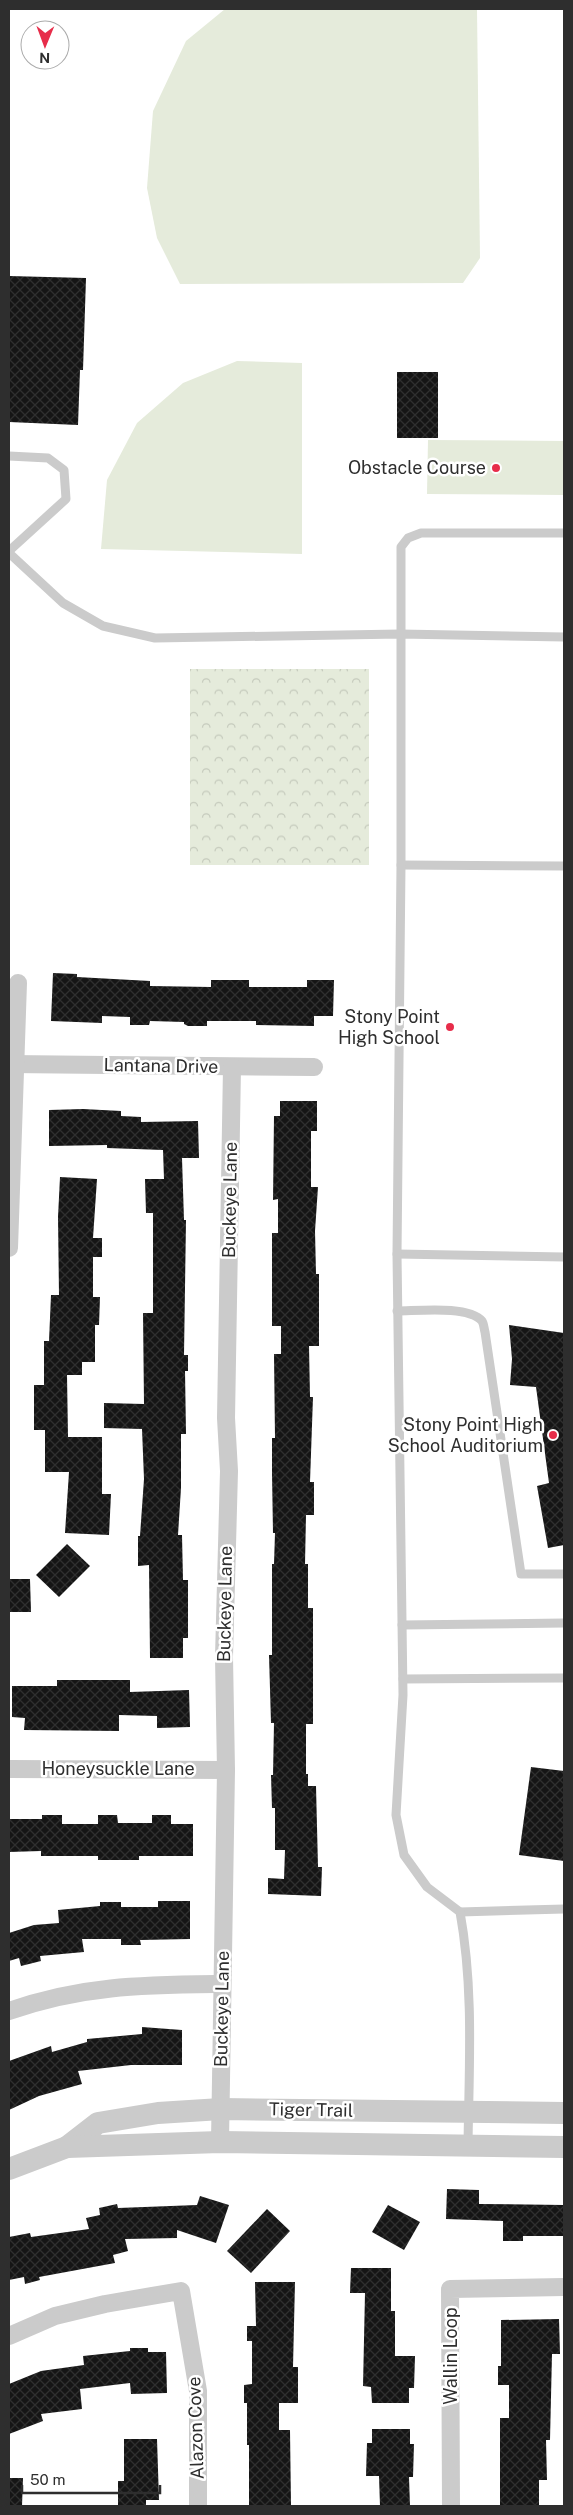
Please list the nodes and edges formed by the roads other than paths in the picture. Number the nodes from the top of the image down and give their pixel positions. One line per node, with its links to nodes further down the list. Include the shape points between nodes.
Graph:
1 (9, 456): 3 (lane, via 48,458 64,470 66,499)
2 (564, 533): 4 (lane, via 434,532 408,538 401,547)
3 (9, 552): 4 (lane, via 63,603 103,626 155,638)
4 (400, 634): 5 (lane); 6 (lane)
5 (564, 636)
6 (401, 865): 7 (lane); 13 (lane)
7 (564, 866)
8 (18, 984): 9 (street)
9 (12, 1064): 11 (street, Lantana Drive); 12 (street)
10 (314, 1066): 11 (street, Lantana Drive)
11 (232, 1067): 22 (street, Buckeye Lane, via 226,1418 229,1471 224,1657)
12 (9, 1248)
13 (397, 1254): 14 (lane); 15 (lane)
14 (564, 1257)
15 (398, 1311): 16 (lane, via 458,1311 482,1322 521,1574); 18 (lane)
16 (564, 1574)
17 (564, 1623): 18 (lane)
18 (402, 1625): 20 (lane)
19 (564, 1678): 20 (lane)
20 (403, 1679): 24 (lane, via 396,1815 404,1855 427,1887)
21 (9, 1769): 22 (street, Honeysuckle Lane)
22 (226, 1770): 25 (street, Buckeye Lane)
23 (564, 1909): 24 (lane)
24 (460, 1912): 28 (lane, via 468,1955)
25 (222, 1984): 26 (street, via 103,1987); 27 (street, Buckeye Lane)
26 (9, 2012)
27 (222, 2109): 28 (street, Tiger Trail); 30 (street, Buckeye Lane); 33 (street, Tiger Trail, via 158,2113 98,2123)
28 (469, 2113): 29 (street, Tiger Trail); 31 (lane)
29 (564, 2114)
30 (220, 2142): 31 (street, Tiger Trail); 33 (street, Tiger Trail)
31 (468, 2147): 32 (street, Tiger Trail)
32 (564, 2147)
33 (67, 2148): 34 (street, Tiger Trail)
34 (9, 2169)
35 (564, 2287): 38 (street, Wallin Loop, via 450,2289)
36 (9, 2336): 37 (street, Alazon Cove, via 55,2316 181,2292 198,2391)
37 (198, 2506)
38 (451, 2506)

